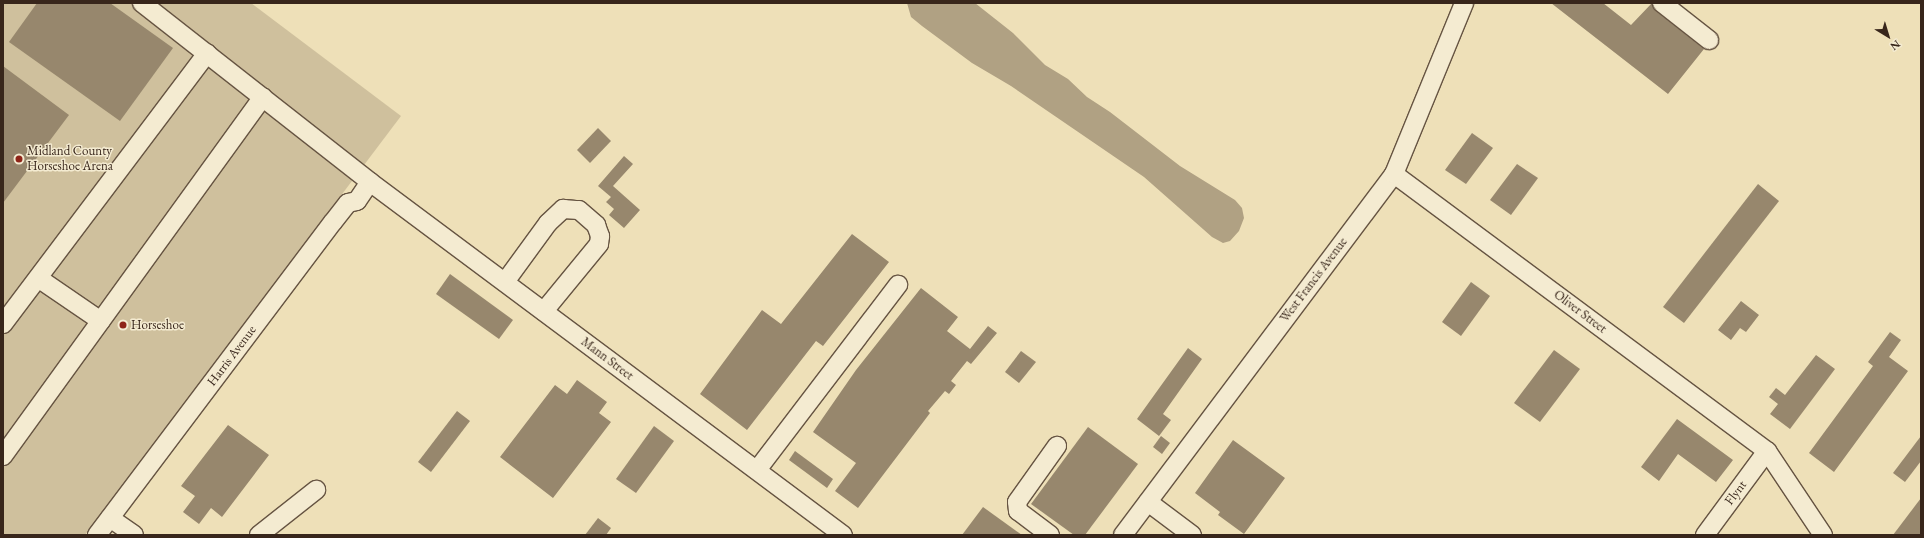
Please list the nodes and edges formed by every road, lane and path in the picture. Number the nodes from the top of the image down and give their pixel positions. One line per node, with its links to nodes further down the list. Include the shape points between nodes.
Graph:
1 (142, 3): 5 (street, Mann Street)
2 (1464, 3): 7 (street, West Francis Avenue)
3 (1662, 3): 4 (street)
4 (1709, 40)
5 (207, 53): 6 (street, Mann Street); 9 (street)
6 (263, 97): 8 (street, Mann Street); 13 (street)
7 (1394, 174): 16 (street, Oliver Street); 20 (street, West Francis Avenue)
8 (370, 182): 10 (street, Mann Street); 21 (street, Harris Avenue, via 357,201 348,204 333,222)
9 (38, 278): 13 (street); 14 (street)
10 (505, 282): 12 (street, Mann Street); 12 (street, via 548,223 563,209 579,210 596,225 600,236 598,244)
11 (898, 285): 18 (street)
12 (544, 311): 18 (street, Mann Street)
13 (101, 321): 17 (street)
14 (3, 324)
15 (1057, 446): 26 (street, via 1017,502 1018,511)
16 (1767, 451): 29 (street, Flynt); 30 (street, Oliver Street)
17 (3, 456)
18 (757, 470): 25 (street, Mann Street)
19 (316, 490): 24 (street)
20 (1148, 502): 27 (street, West Francis Avenue); 28 (street)
21 (110, 518): 22 (street, Harris Avenue); 23 (street)
22 (97, 535)
23 (134, 535)
24 (259, 535)
25 (843, 535)
26 (1050, 535)
27 (1123, 535)
28 (1192, 535)
29 (1705, 535)
30 (1823, 535)

